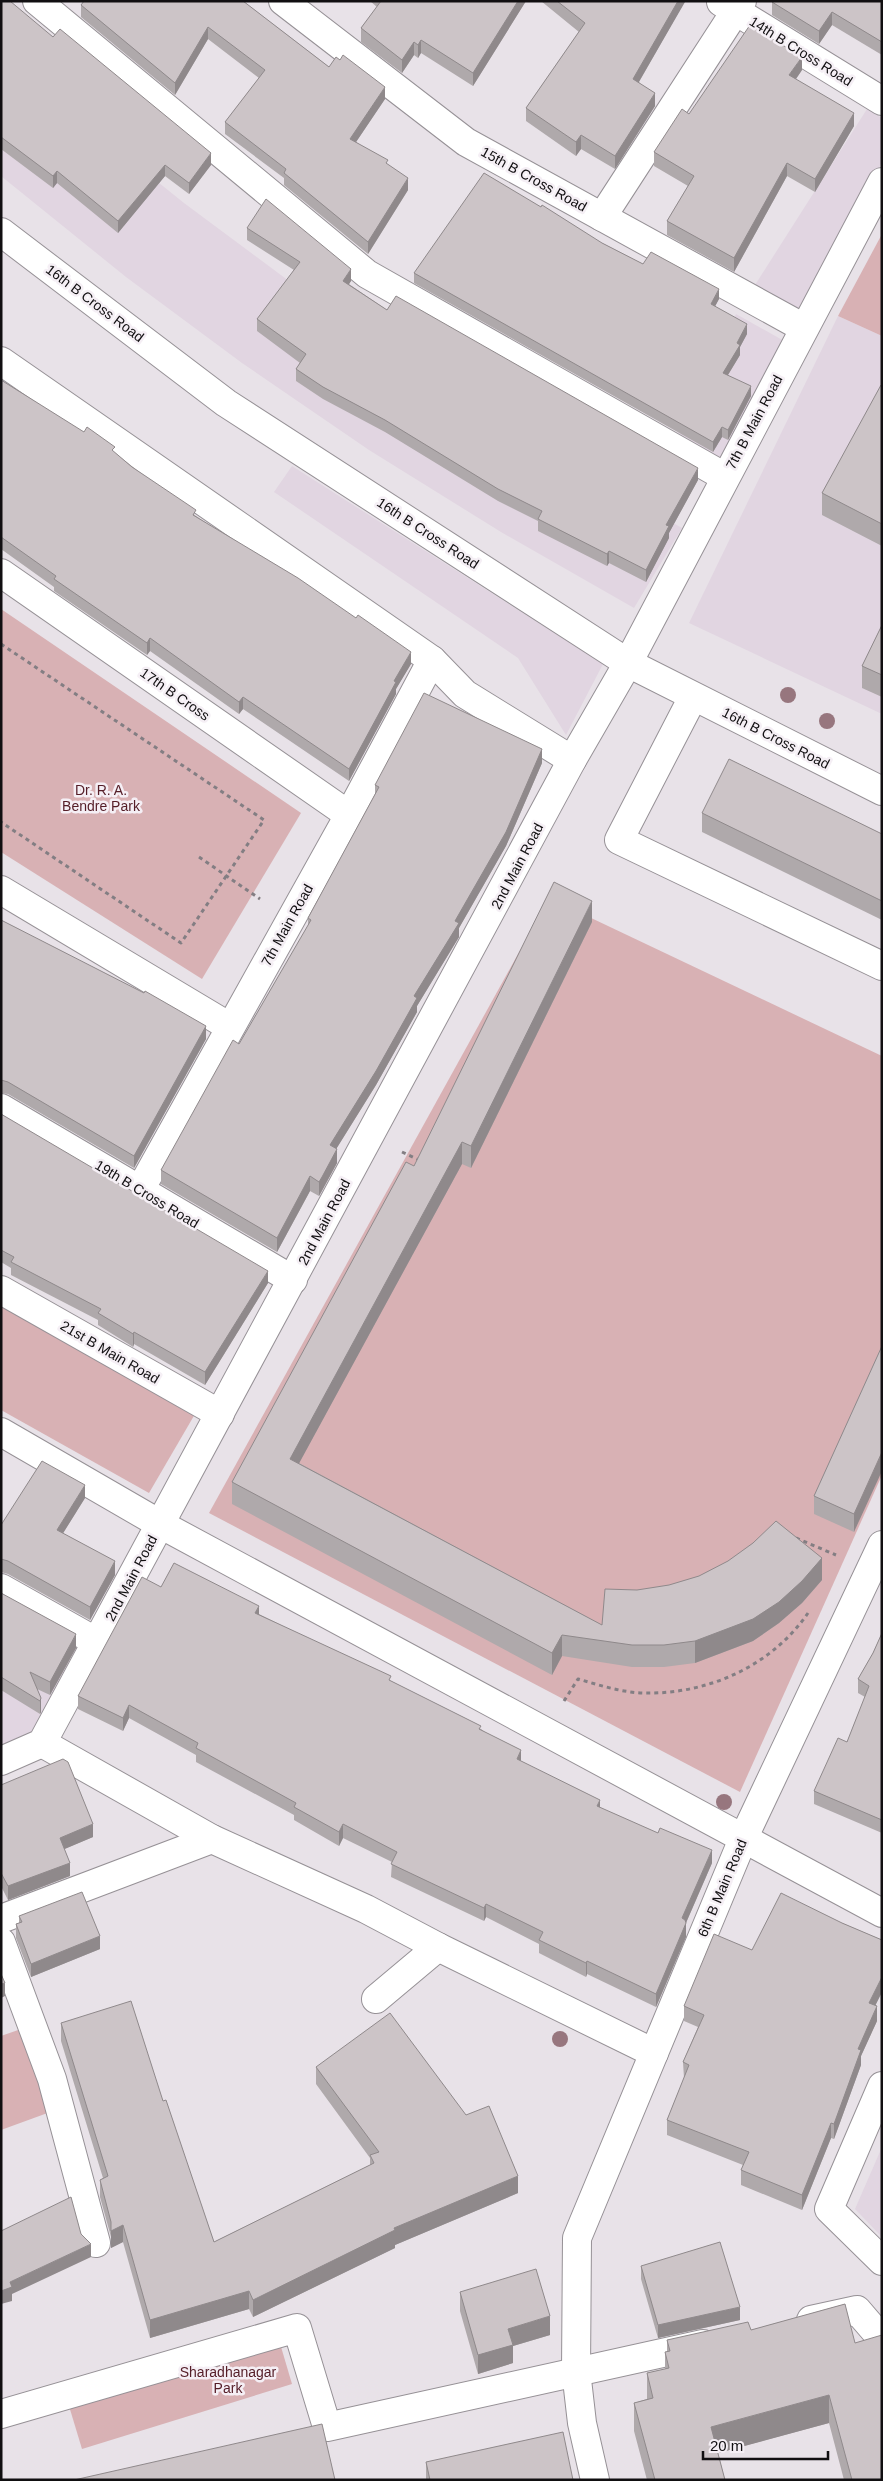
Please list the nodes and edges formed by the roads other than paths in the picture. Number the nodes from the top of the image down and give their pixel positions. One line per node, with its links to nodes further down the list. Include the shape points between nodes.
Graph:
1 (37, 1): 10 (street, via 367,274)
2 (283, 1): 6 (street, 15th B Cross Road, via 466,142)
3 (733, 5): 4 (street, 14th B Cross Road); 6 (street)
4 (882, 101)
5 (882, 182): 8 (street, 7th B Main Road)
6 (602, 217): 8 (street, 15th B Cross Road)
7 (1, 232): 13 (street, 16th B Cross Road, via 226,403)
8 (804, 328): 10 (street, 7th B Main Road)
9 (1, 361): 12 (street)
10 (725, 477): 13 (street, 7th B Main Road)
11 (1, 573): 17 (street, 17th B Cross)
12 (432, 660): 15 (street, via 465,694); 17 (street, 7th Main Road)
13 (628, 663): 14 (street, 16th B Cross Road); 15 (street, 2nd Main Road)
14 (693, 696): 16 (street, 16th B Cross Road); 19 (street, via 620,840)
15 (572, 760): 23 (street, 2nd Main Road)
16 (882, 791)
17 (349, 815): 20 (street, 7th Main Road)
18 (1, 890): 20 (street)
19 (882, 966)
20 (230, 1028): 22 (street, 7th Main Road)
21 (4, 1116): 22 (street, 19th B Cross Road)
22 (140, 1190): 23 (street, 19th B Cross Road)
23 (293, 1280): 25 (street, 2nd Main Road)
24 (1, 1290): 25 (street, 21st B Main Road)
25 (220, 1414): 27 (street, 2nd Main Road)
26 (1, 1432): 27 (street)
27 (160, 1524): 30 (street, 2nd Main Road); 34 (street)
28 (882, 1545): 34 (street, 6th B Main Road)
29 (1, 1588): 30 (street)
30 (97, 1642): 31 (street, 2nd Main Road)
31 (42, 1743): 32 (street); 33 (street)
32 (1, 1761)
33 (212, 1839): 36 (street); 38 (street, via 366,1909)
34 (743, 1839): 35 (street); 40 (street, 6th B Main Road)
35 (882, 1912)
36 (1, 1919)
37 (1, 1942): 42 (street, via 52,2079)
38 (438, 1947): 39 (street); 40 (street)
39 (376, 1999)
40 (654, 2053): 47 (street, 6th B Main Road, via 577,2238)
41 (882, 2086): 43 (street, via 829,2209)
42 (96, 2243)
43 (882, 2261)
44 (789, 2325): 46 (street, via 857,2310)
45 (731, 2337): 47 (street)
46 (882, 2339)
47 (576, 2371): 48 (street, via 327,2427 297,2328); 49 (street, via 582,2423)
48 (1, 2414)
49 (595, 2480)

